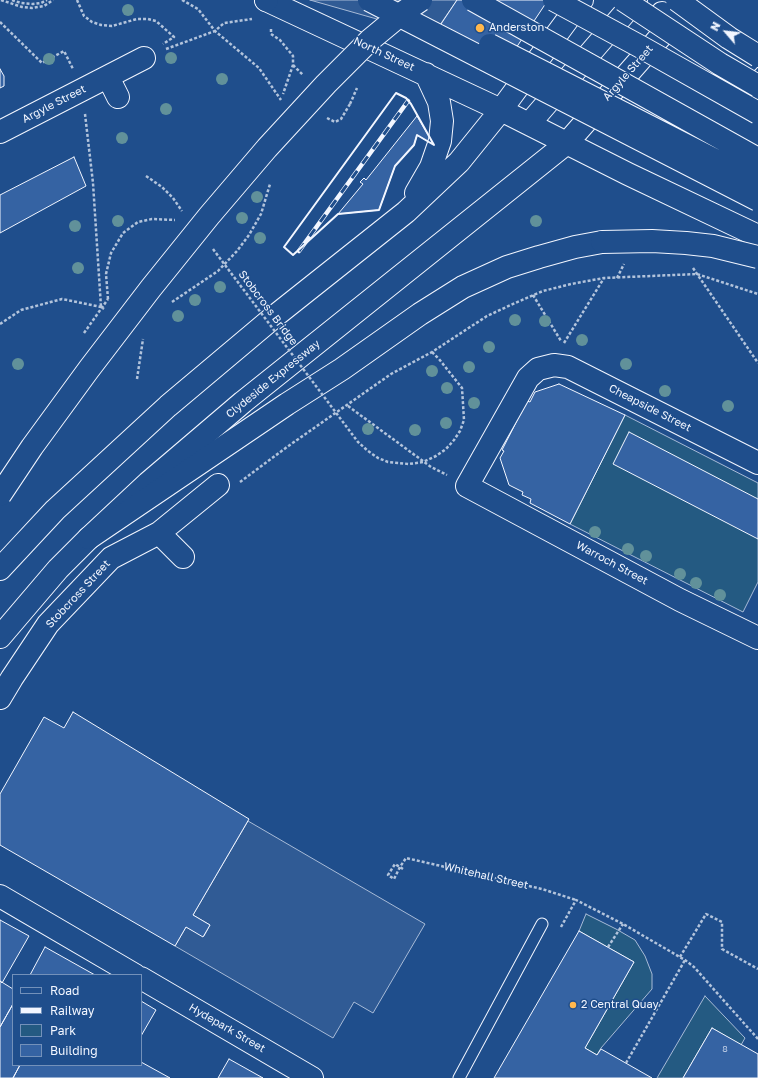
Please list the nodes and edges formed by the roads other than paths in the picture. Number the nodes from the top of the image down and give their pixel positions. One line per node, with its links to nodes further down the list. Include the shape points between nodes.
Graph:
1 (266, 0): 18 (main road, North Street)
2 (351, 0): 14 (main road, bridge)
3 (369, 0): 14 (main road, bridge)
4 (399, 0): 28 (main road, bridge)
5 (420, 0): 36 (main road, bridge, via 370,40 326,84 209,216 94,363)
6 (473, 0): 27 (main road, bridge)
7 (554, 0): 23 (main road, bridge)
8 (582, 0): 22 (main road)
9 (623, 0): 20 (main road, bridge)
10 (636, 0): 24 (main road)
11 (641, 0): 13 (main road)
12 (684, 0): 13 (main road, Argyle Street)
13 (676, 10): 15 (main road, bridge); 17 (main road); 26 (main road, Argyle Street)
14 (416, 24): 29 (main road, bridge)
15 (758, 56)
16 (144, 58): 19 (main road, Argyle Street)
17 (758, 66)
18 (426, 74): 22 (main road, North Street); 30 (main road, via 439,102 442,121 440,141 431,167)
19 (108, 77): 21 (main road); 25 (main road, Argyle Street)
20 (758, 86)
21 (118, 97)
22 (501, 110): 24 (main road, North Street); 30 (main road, via 459,162)
23 (758, 113)
24 (529, 124): 26 (main road, North Street)
25 (0, 132)
26 (567, 143): 31 (main road, North Street); 38 (main road, Clydeside Expressway, via 243,402 148,483)
27 (758, 159)
28 (758, 182)
29 (758, 200)
30 (406, 212): 40 (main road, via 275,316 174,401 54,510)
31 (758, 236)
32 (758, 257): 38 (main road, bridge, via 713,246 686,243 602,242 575,247 508,267 463,287 420,314)
33 (758, 463): 35 (main road, Cheapside Street, via 568,367 554,365 538,369 528,378)
34 (218, 485): 37 (main road, Stobcross Street)
35 (467, 486): 42 (main road, Warroch Street, via 680,600)
36 (0, 495)
37 (159, 533): 39 (main road); 43 (main road, Stobcross Street, via 111,558 48,624)
38 (89, 538): 41 (main road, Clydeside Expressway, via 58,569)
39 (183, 557)
40 (0, 569)
41 (0, 637)
42 (758, 638)
43 (0, 698)
44 (0, 896): 46 (main road)
45 (542, 924): 49 (lane)
46 (134, 974)
47 (142, 979): 48 (main road, Hydepark Street)
48 (312, 1078)
49 (459, 1078)

